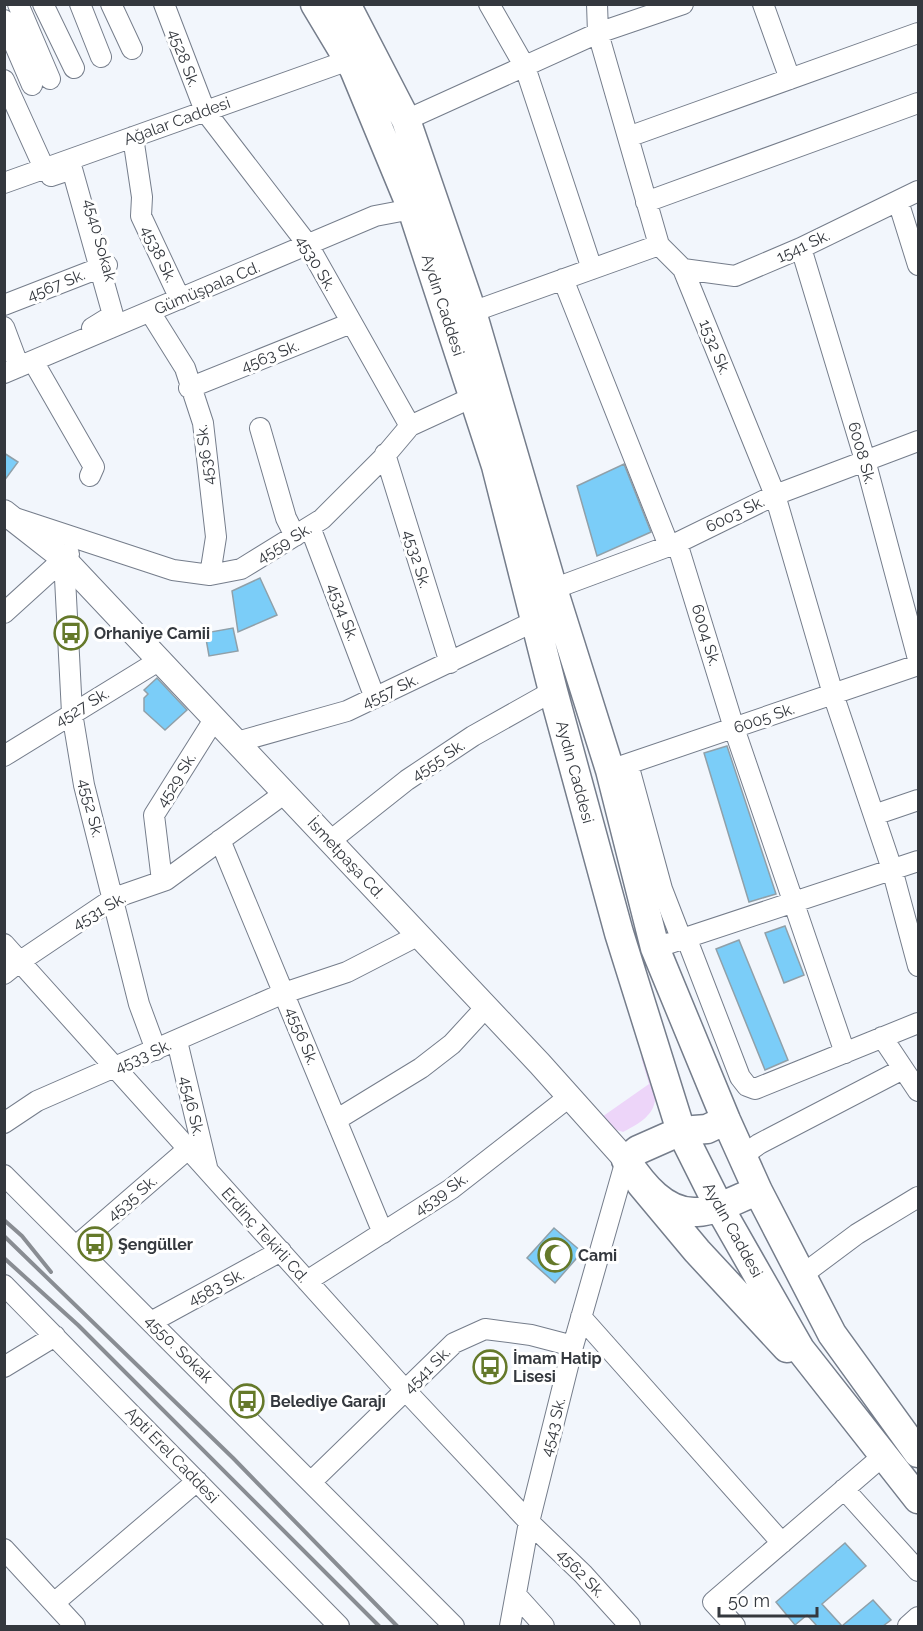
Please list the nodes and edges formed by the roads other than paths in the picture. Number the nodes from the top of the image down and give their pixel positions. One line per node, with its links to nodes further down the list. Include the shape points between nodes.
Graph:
1 (18, 4): 12 (street, via 41,82)
2 (43, 4): 19 (street)
3 (80, 4): 16 (street)
4 (111, 4): 15 (street)
5 (164, 4): 23 (street, 4528 Sk.)
6 (315, 4): 17 (highway, Aydın Caddesi)
7 (346, 4): 24 (highway, Aydın Caddesi)
8 (489, 4): 18 (street)
9 (597, 4): 13 (street, 1532 Sk.)
10 (683, 4): 13 (street)
11 (763, 4): 20 (street)
12 (4, 21)
13 (598, 33): 18 (street); 26 (street, 1532 Sk.)
14 (918, 33): 20 (street)
15 (132, 49)
16 (101, 57)
17 (349, 60): 23 (street, Ağalar Caddesi); 34 (highway, Aydın Caddesi)
18 (525, 67): 24 (street); 40 (street)
19 (74, 68)
20 (789, 79): 26 (street)
21 (4, 80): 28 (street)
22 (918, 103): 33 (street)
23 (205, 111): 25 (street, Ağalar Caddesi); 35 (street, 4530 Sk.)
24 (406, 120): 46 (highway, Aydın Caddesi)
25 (133, 137): 27 (street, Ağalar Caddesi); 43 (street, 4538 Sk., via 141,216)
26 (628, 137): 33 (street, 1532 Sk.)
27 (79, 156): 28 (street, Ağalar Caddesi); 39 (street, 4540 Sokak)
28 (44, 168): 29 (street, Ağalar Caddesi)
29 (4, 183)
30 (918, 191): 32 (street, 1541 Sk.)
31 (4, 192): 39 (street, via 72,169)
32 (898, 201): 37 (street, 1541 Sk.); 38 (street)
33 (646, 202): 36 (street, 1532 Sk.)
34 (412, 209): 35 (street, Gümüşpala Cd., via 375,216); 52 (highway, Aydın Caddesi)
35 (308, 245): 43 (street, Gümüşpala Cd.); 47 (street, 4530 Sk.)
36 (659, 245): 40 (street); 41 (street, 1532 Sk.)
37 (801, 248): 41 (street, 1541 Sk., via 735,276); 57 (street, 6008 Sk.)
38 (918, 265)
39 (104, 266): 44 (street, 4567 Sk.); 48 (street, 4540 Sokak); 50 (street, via 113,315)
40 (592, 269): 42 (street)
41 (683, 269): 59 (street, 1532 Sk.)
42 (563, 279): 46 (street); 63 (street, 6004 Sk.)
43 (180, 299): 45 (street, Gümüşpala Cd.)
44 (4, 305)
45 (150, 312): 48 (street, Gümüşpala Cd.); 51 (street, 4536 Sk., via 185,368)
46 (472, 312): 66 (highway, Aydın Caddesi)
47 (351, 323): 51 (street, 4563 Sk.); 53 (street, 4530 Sk.)
48 (122, 324): 50 (street, Gümüşpala Cd.)
49 (4, 327): 50 (street)
50 (16, 366): 58 (street, via 66,422 92,459)
51 (189, 388): 65 (street, 4536 Sk., via 203,423 216,537)
52 (470, 388): 53 (street, 4559 Sk.); 68 (highway, Aydın Caddesi, via 496,466)
53 (410, 426): 56 (street, 4559 Sk.)
54 (260, 428): 61 (street, 4534 Sk., via 286,518)
55 (918, 441): 57 (street, 6003 Sk.)
56 (385, 454): 61 (street, 4559 Sk., via 322,519); 71 (street, 4532 Sk.)
57 (865, 460): 59 (street, 6003 Sk.); 69 (street, 6008 Sk.)
58 (90, 476)
59 (775, 495): 63 (street, 6003 Sk.); 74 (street, 1532 Sk.)
60 (7, 514): 62 (street, 4559 Sk.); 64 (main road, İsmetpaşa Cd.)
61 (302, 531): 65 (street, 4559 Sk., via 241,569); 75 (street, 4534 Sk.)
62 (83, 539): 64 (street); 65 (street, 4559 Sk., via 173,570)
63 (673, 544): 66 (street, 6003 Sk.); 78 (street, 6004 Sk.)
64 (64, 559): 67 (street); 70 (main road, İsmetpaşa Cd.); 76 (street, 4552 Sk.)
65 (210, 575)
66 (553, 589): 81 (highway, Aydın Caddesi)
67 (4, 613)
68 (535, 621): 71 (street, 4557 Sk.); 73 (highway, Aydın Caddesi)
69 (918, 658)
70 (160, 660): 76 (street, 4527 Sk.); 77 (main road, İsmetpaşa Cd.)
71 (450, 663): 75 (street, 4557 Sk.)
72 (918, 665): 74 (street, 6005 Sk.)
73 (553, 691): 86 (street, 4555 Sk., via 473,736 407,780); 106 (highway, Aydın Caddesi, via 619,933)
74 (833, 694): 78 (street, 6005 Sk.); 84 (street, 1532 Sk.)
75 (375, 698): 79 (street, 4557 Sk., via 347,711)
76 (72, 713): 80 (street, 4527 Sk.); 90 (street, 4552 Sk., via 84,785)
77 (215, 718): 79 (main road, İsmetpaşa Cd.); 89 (street, 4529 Sk., via 154,815)
78 (734, 728): 81 (street, 6005 Sk.); 91 (street, 6004 Sk.)
79 (237, 742): 82 (main road, İsmetpaşa Cd.)
80 (4, 756)
81 (619, 767): 93 (highway, Aydın Caddesi)
82 (285, 793): 85 (street, 4531 Sk.); 86 (main road, İsmetpaşa Cd.)
83 (918, 800): 84 (street)
84 (874, 815): 88 (street, 1532 Sk.)
85 (220, 840): 89 (street, 4531 Sk.); 97 (street, 4556 Sk.)
86 (330, 841): 92 (main road, İsmetpaşa Cd.)
87 (918, 861): 88 (street)
88 (892, 869): 91 (street); 96 (street, 1532 Sk.)
89 (162, 881): 90 (street, 4531 Sk.)
90 (114, 898): 95 (street, 4531 Sk.); 102 (street, 4552 Sk., via 139,1004)
91 (792, 903): 93 (street); 103 (street, 6004 Sk.)
92 (419, 935): 97 (street, 4533 Sk., via 347,972); 98 (main road, İsmetpaşa Cd.)
93 (674, 941): 103 (street, via 747,1086 755,1089); 110 (highway, Aydın Caddesi)
94 (4, 944): 95 (street, Erdinç Tekirli Cd.)
95 (8, 966): 104 (street, Erdinç Tekirli Cd.)
96 (918, 966)
97 (284, 993): 101 (street, 4533 Sk.); 109 (street, 4556 Sk.)
98 (486, 1007): 108 (main road, İsmetpaşa Cd.); 109 (street, via 452,1044 421,1068)
99 (918, 1023): 100 (street)
100 (882, 1037): 103 (street); 105 (street)
101 (177, 1041): 102 (street, 4533 Sk.); 116 (street, 4546 Sk.)
102 (156, 1050): 104 (street, 4533 Sk.)
103 (845, 1053)
104 (116, 1069): 111 (street, 4533 Sk., via 37,1101); 113 (street, Erdinç Tekirli Cd.)
105 (903, 1069): 107 (street); 115 (street)
106 (663, 1076): 112 (highway, Aydın Caddesi); 114 (highway, via 663,1108 654,1132)
107 (918, 1091)
108 (569, 1097): 114 (main road, İsmetpaşa Cd.); 122 (street, 4539 Sk., via 451,1189)
109 (336, 1120): 122 (street, 4556 Sk.)
110 (726, 1120): 112 (highway, via 707,1129); 115 (highway, Aydın Caddesi)
111 (4, 1123)
112 (681, 1131): 114 (highway); 121 (highway, Aydın Caddesi)
113 (188, 1149): 116 (street, Erdinç Tekirli Cd.); 123 (street, 4535 Sk.)
114 (632, 1155): 118 (highway); 128 (street, 4543 Sk.)
115 (742, 1156): 119 (highway, Aydın Caddesi)
116 (207, 1170): 124 (street, Erdinç Tekirli Cd.)
117 (4, 1175): 123 (street, 4550. Sokak)
118 (641, 1184): 121 (highway, via 667,1205 696,1213); 133 (highway, via 793,1355)
119 (758, 1191): 121 (highway); 125 (highway, Aydın Caddesi)
120 (918, 1197): 125 (street, via 857,1234)
121 (719, 1207): 133 (highway, Aydın Caddesi, via 800,1349)
122 (383, 1233): 126 (street, 4539 Sk.)
123 (76, 1246): 129 (street, 4550. Sokak)
124 (280, 1251): 126 (street, Erdinç Tekirli Cd.); 129 (street, 4583 Sk.)
125 (802, 1275): 135 (highway, Aydın Caddesi, via 832,1334)
126 (307, 1281): 134 (street, Erdinç Tekirli Cd.)
127 (4, 1285): 130 (street, Apti Erel Caddesi)
128 (581, 1317): 131 (street, 4543 Sk.); 142 (street)
129 (151, 1322): 138 (street, 4550. Sokak)
130 (55, 1336): 132 (street); 137 (street, Apti Erel Caddesi)
131 (573, 1346): 134 (street, 4541 Sk., via 485,1329 454,1343); 141 (street, 4543 Sk.)
132 (4, 1366)
133 (828, 1384): 136 (highway, Aydın Caddesi)
134 (406, 1391): 138 (street, 4541 Sk.); 141 (street, Erdinç Tekirli Cd.)
135 (918, 1453)
136 (884, 1455): 139 (street); 140 (highway, Aydın Caddesi)
137 (197, 1481): 146 (street); 149 (street, Apti Erel Caddesi)
138 (311, 1482): 150 (street, 4550. Sokak)
139 (844, 1490): 142 (street); 144 (street)
140 (918, 1499)
141 (529, 1522): 145 (street, 4543 Sk.); 153 (street, 4562 Sk.)
142 (782, 1543): 154 (street, via 713,1602)
143 (4, 1549): 146 (street)
144 (918, 1571)
145 (517, 1596): 151 (street, 4543 Sk.); 152 (street)
146 (54, 1603): 148 (street)
147 (918, 1617): 155 (street)
148 (75, 1626)
149 (339, 1626)
150 (454, 1626)
151 (510, 1626)
152 (544, 1626)
153 (630, 1626)
154 (735, 1626)
155 (908, 1626)

